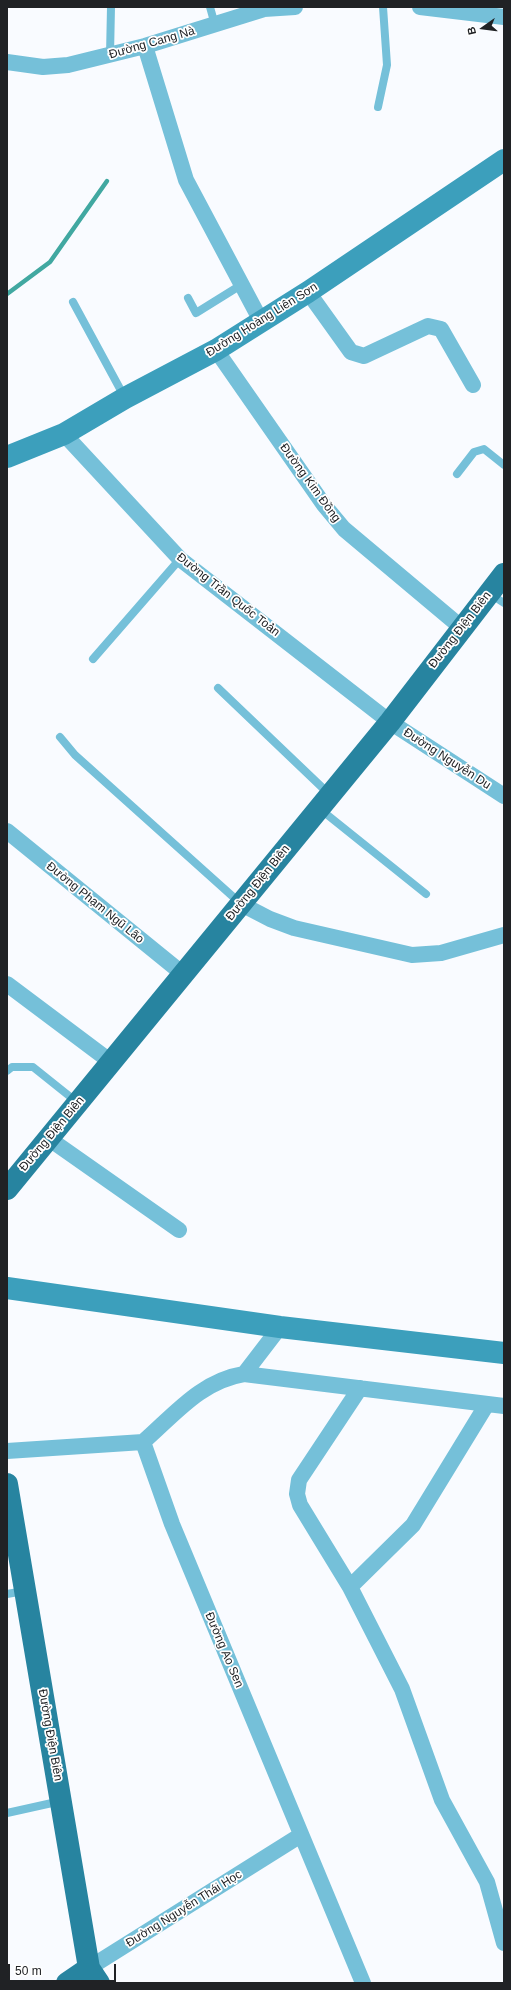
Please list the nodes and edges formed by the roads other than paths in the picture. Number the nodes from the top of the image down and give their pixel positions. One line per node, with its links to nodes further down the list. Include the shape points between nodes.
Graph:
1 (111, 7): 11 (lane)
2 (210, 7): 9 (lane)
3 (295, 7): 6 (street, Đường Cang Nà)
4 (383, 7): 13 (lane, via 387,65)
5 (420, 7): 7 (street)
6 (270, 8): 9 (street, Đường Cang Nà)
7 (465, 10): 8 (street)
8 (504, 17)
9 (215, 25): 10 (street, Đường Cang Nà)
10 (145, 46): 11 (street, Đường Cang Nà); 15 (street, via 186,180)
11 (110, 55): 12 (street, Đường Cang Nà, via 55,66 31,67)
12 (7, 62)
13 (378, 107)
14 (504, 160): 16 (main road, Đường Hoàng Liên Sơn)
15 (241, 285): 17 (lane, via 196,312); 19 (street)
16 (308, 292): 19 (main road, Đường Hoàng Liên Sơn); 21 (street, via 351,352 364,356 428,326 441,329)
17 (188, 298)
18 (73, 302): 22 (lane)
19 (261, 321): 20 (main road, Đường Hoàng Liên Sơn)
20 (216, 350): 22 (main road, Đường Hoàng Liên Sơn); 30 (street, Đường Kim Đồng, via 324,506 344,529)
21 (473, 385)
22 (126, 398): 23 (main road, Đường Hoàng Liên Sơn)
23 (64, 434): 24 (main road, Đường Hoàng Liên Sơn); 27 (street, Đường Trần Quốc Toản)
24 (7, 457)
25 (504, 465): 26 (lane, via 484,450 474,452)
26 (457, 474)
27 (180, 559): 31 (lane); 33 (street, Đường Trần Quốc Toản)
28 (504, 574): 29 (main road, Đường Điện Biên)
29 (497, 598): 30 (main road, Đường Điện Biên)
30 (462, 628): 33 (main road, Đường Điện Biên)
31 (93, 659)
32 (218, 688): 36 (lane)
33 (390, 722): 35 (street, Đường Nguyễn Du); 36 (main road, Đường Điện Biên)
34 (60, 736): 39 (lane, via 74,756)
35 (504, 796)
36 (324, 802): 38 (lane); 39 (main road, Đường Điện Biên)
37 (7, 831): 41 (street, Đường Phạm Ngũ Lão)
38 (426, 894)
39 (241, 904): 40 (street, via 294,928 412,955 441,953); 41 (main road, Đường Điện Biên)
40 (504, 935)
41 (183, 974): 43 (main road, Đường Điện Biên)
42 (7, 984): 43 (street)
43 (111, 1062): 45 (main road, Đường Điện Biên)
44 (7, 1071): 45 (lane, via 12,1067 33,1066)
45 (78, 1103): 46 (main road, Đường Điện Biên)
46 (48, 1138): 47 (main road, Đường Điện Biên); 48 (street)
47 (7, 1187)
48 (179, 1230)
49 (7, 1288): 50 (main road)
50 (280, 1327): 51 (main road); 52 (street)
51 (504, 1353)
52 (244, 1374): 53 (street); 56 (street, via 222,1379 203,1389)
53 (360, 1388): 54 (street); 59 (street, via 299,1480 297,1494 300,1505)
54 (487, 1404): 55 (street); 59 (street, via 413,1525)
55 (504, 1406)
56 (144, 1442): 57 (street); 63 (street, Đường Ao Sen, via 172,1524)
57 (7, 1451)
58 (8, 1498): 60 (main road, Đường Điện Biên)
59 (350, 1587): 64 (street, via 402,1689 442,1800 487,1882)
60 (16, 1593): 61 (main road, Đường Điện Biên)
61 (61, 1801): 62 (lane); 65 (main road, Đường Điện Biên)
62 (7, 1813)
63 (301, 1835): 65 (street, Đường Nguyễn Thái Học); 67 (street, Đường Ao Sen)
64 (504, 1943)
65 (94, 1976): 66 (main road, Đường Nguyễn Thái Học)
66 (67, 1983)
67 (363, 1983)

